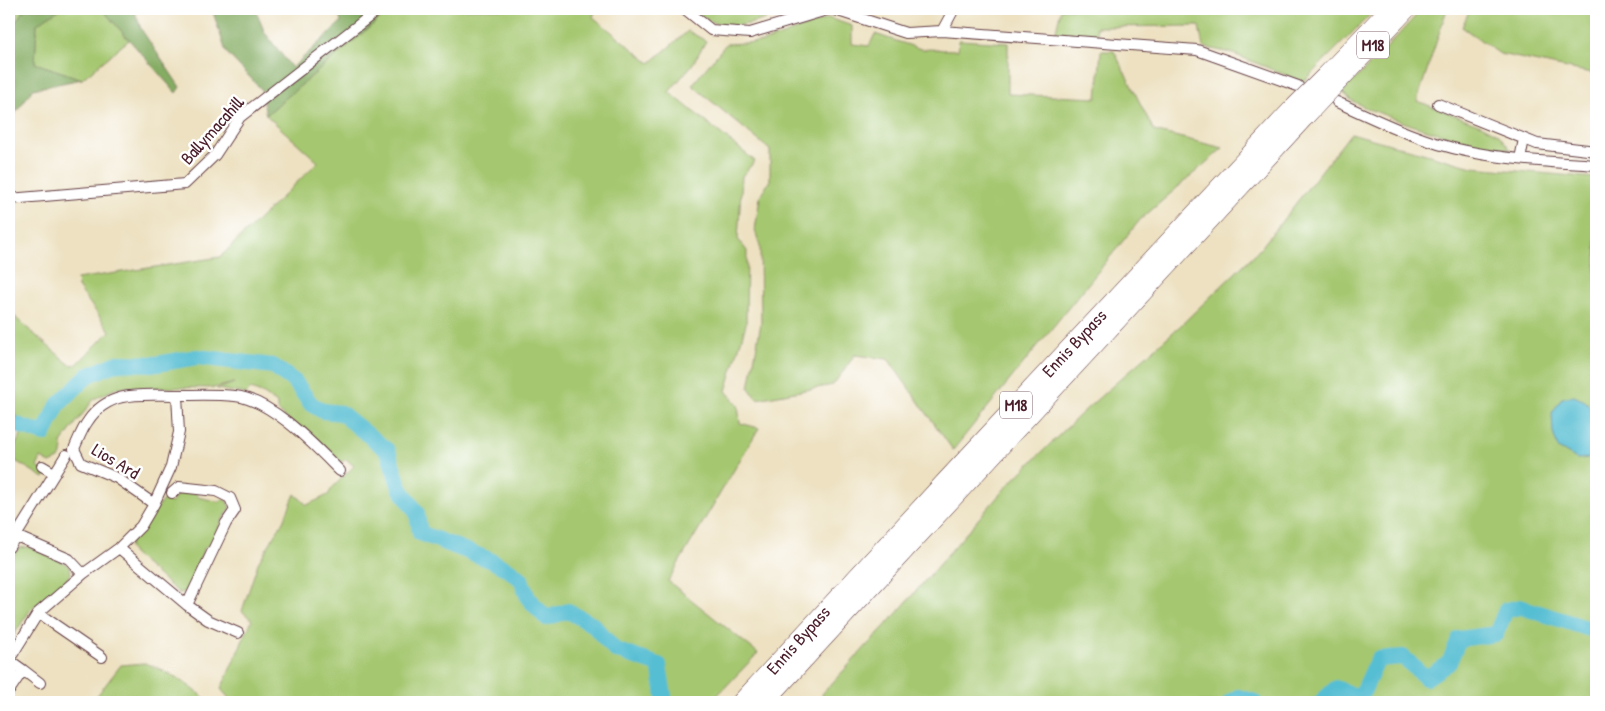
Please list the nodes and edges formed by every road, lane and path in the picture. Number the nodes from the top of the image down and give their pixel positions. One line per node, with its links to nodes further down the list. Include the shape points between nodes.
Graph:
1 (379, 9): 17 (street, Ballymacahill, via 240,117 215,155 185,184)
2 (686, 9): 3 (street, via 711,30 750,33)
3 (831, 9): 7 (street, via 906,33)
4 (954, 9): 7 (street)
5 (1389, 9): 8 (highway, Ennis Bypass / M18)
6 (1407, 9): 8 (highway, Ennis Bypass / M18)
7 (942, 31): 9 (street, via 1197,50)
8 (1332, 79): 12 (highway, Ennis Bypass / M18, bridge)
9 (1298, 86)
10 (1337, 102): 15 (street, via 1413,136 1466,151)
11 (1438, 104): 13 (street)
12 (1298, 113): 36 (highway, Ennis Bypass / M18, via 942,484); 37 (highway, Ennis Bypass / M18)
13 (1524, 139): 14 (street, via 1537,144); 15 (street)
14 (1596, 151)
15 (1520, 159): 16 (street)
16 (1596, 165)
17 (9, 200)
18 (177, 395): 21 (street, Lios Ard, via 236,396 259,403 305,437); 24 (street, Lios Ard, via 179,432 171,467); 24 (street, Lios Ard, via 124,395 101,405 87,421 74,449 81,463 117,478)
19 (66, 455): 22 (street)
20 (42, 466): 22 (street)
21 (340, 471)
22 (54, 474): 25 (street)
23 (172, 494): 29 (street, via 178,487 216,491 230,498 235,510)
24 (154, 504): 27 (street, Lios Ard, via 141,526)
25 (16, 536): 26 (street); 28 (street, via 69,559)
26 (9, 547)
27 (119, 548): 28 (street, Lios Ard); 29 (street)
28 (83, 574): 30 (street, Lios Ard)
29 (187, 605): 31 (street, via 208,620)
30 (38, 613): 32 (street); 33 (street, Lios Ard, via 9,660)
31 (238, 633)
32 (102, 657)
33 (23, 670): 34 (street); 35 (street)
34 (40, 683)
35 (9, 691)
36 (741, 702)
37 (765, 702)

